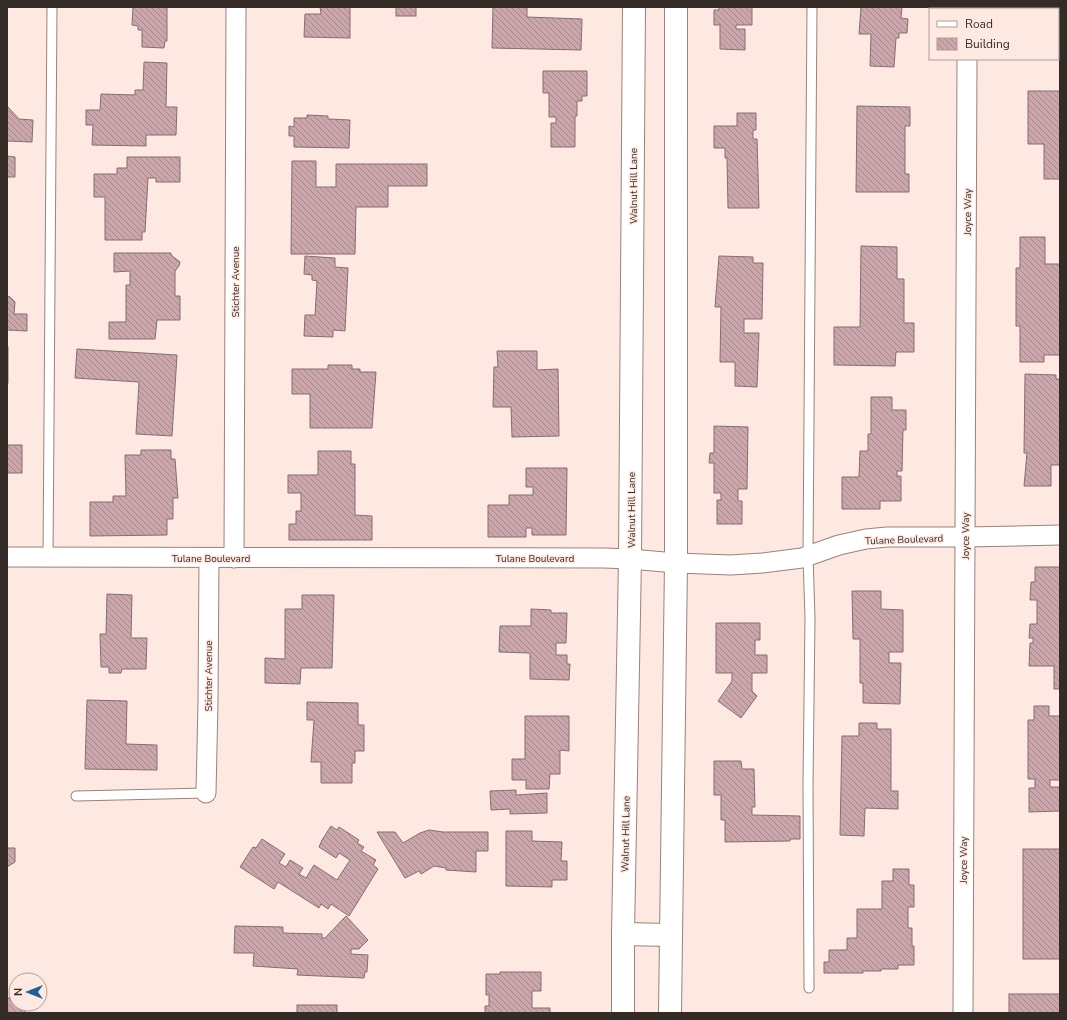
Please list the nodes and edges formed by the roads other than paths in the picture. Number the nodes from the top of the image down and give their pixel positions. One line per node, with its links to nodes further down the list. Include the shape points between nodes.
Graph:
1 (52, 7): 11 (lane)
2 (236, 7): 13 (street, Stichter Avenue)
3 (634, 7): 14 (main road, Walnut Hill Lane)
4 (676, 7): 15 (main road)
5 (812, 7): 9 (lane)
6 (967, 60): 8 (street, Joyce Way)
7 (1060, 535): 8 (street, Tulane Boulevard)
8 (965, 537): 9 (street, Tulane Boulevard, via 866,539); 23 (street, Joyce Way)
9 (808, 556): 15 (street, Tulane Boulevard, via 731,565); 20 (lane)
10 (7, 558): 11 (street, Tulane Boulevard)
11 (48, 558): 12 (street, Tulane Boulevard)
12 (209, 558): 13 (street, Tulane Boulevard); 16 (street, Stichter Avenue)
13 (234, 558): 14 (street, Tulane Boulevard)
14 (630, 559): 15 (street, Tulane Boulevard); 18 (main road, Walnut Hill Lane)
15 (676, 563): 19 (main road)
16 (206, 794): 17 (lane)
17 (76, 796)
18 (623, 934): 19 (main road); 21 (main road, Walnut Hill Lane)
19 (671, 935): 22 (main road)
20 (809, 988)
21 (623, 1013)
22 (670, 1013)
23 (963, 1013)

